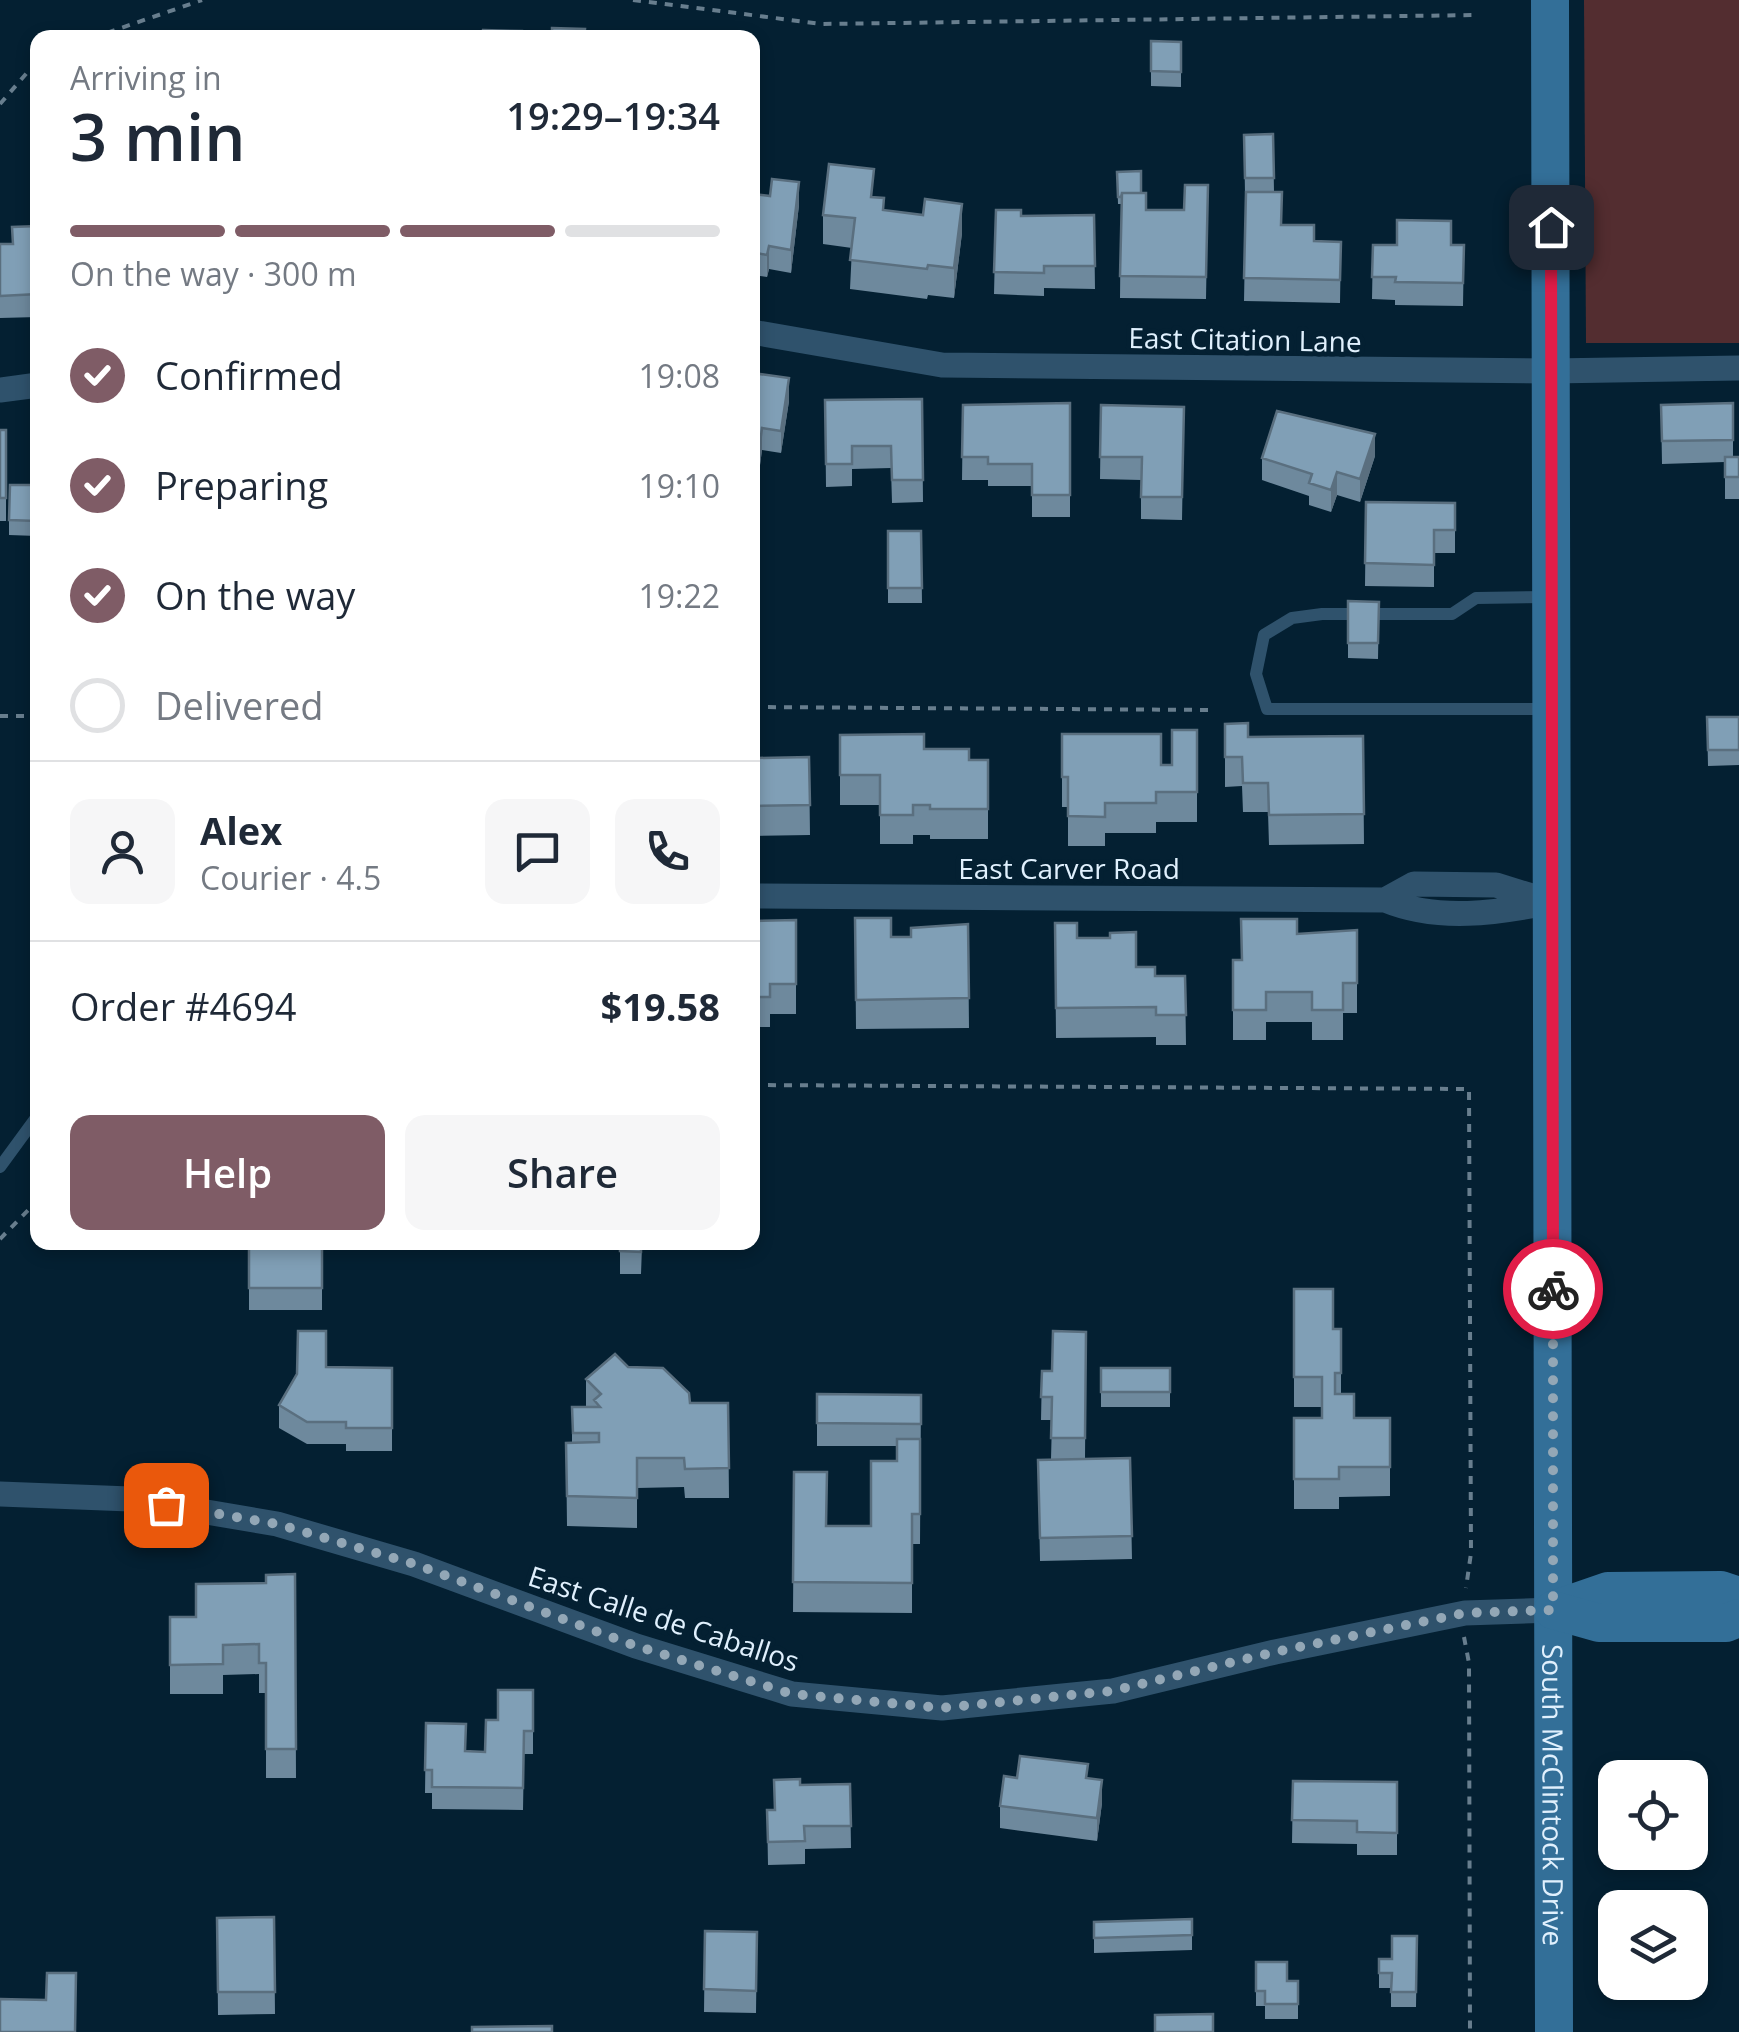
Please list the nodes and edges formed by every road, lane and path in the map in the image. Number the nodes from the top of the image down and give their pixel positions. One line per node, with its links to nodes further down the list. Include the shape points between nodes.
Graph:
1 (202, 0): 5 (path)
2 (633, 0): 4 (path, via 822,24)
3 (1550, 0): 10 (main road, South McClintock Drive)
4 (1480, 14)
5 (115, 30)
6 (30, 69): 7 (path)
7 (0, 104)
8 (760, 333): 10 (street, East Citation Lane, via 942,365)
9 (1739, 368): 10 (street, East Citation Lane)
10 (1551, 371): 13 (main road, South McClintock Drive)
11 (30, 386): 12 (street)
12 (0, 390)
13 (1551, 597): 15 (main road, South McClintock Drive); 15 (lane, via 1476,598 1452,614 1292,618 1264,634 1256,674 1267,709)
14 (760, 707): 16 (path)
15 (1552, 709): 20 (main road, South McClintock Drive)
16 (1214, 710)
17 (0, 716): 18 (path)
18 (30, 716)
19 (760, 896): 20 (street, East Carver Road, via 1385,900 1414,884 1463,884 1496,885)
20 (1552, 902): 28 (main road, South McClintock Drive)
21 (760, 1086): 29 (path, via 1469,1089 1471,1553)
22 (30, 1126): 23 (lane)
23 (0, 1167)
24 (30, 1208): 25 (path)
25 (0, 1238)
26 (0, 1494): 29 (street, East Calle de Caballos, via 130,1499 277,1524 792,1694 942,1708 1112,1691)
27 (1739, 1596): 28 (main road, via 1721,1590 1608,1591)
28 (1553, 1610): 29 (street, East Calle de Caballos); 30 (main road, via 1599,1624); 32 (main road, South McClintock Drive)
29 (1465, 1613): 31 (path)
30 (1739, 1618)
31 (1470, 2032)
32 (1554, 2032)

